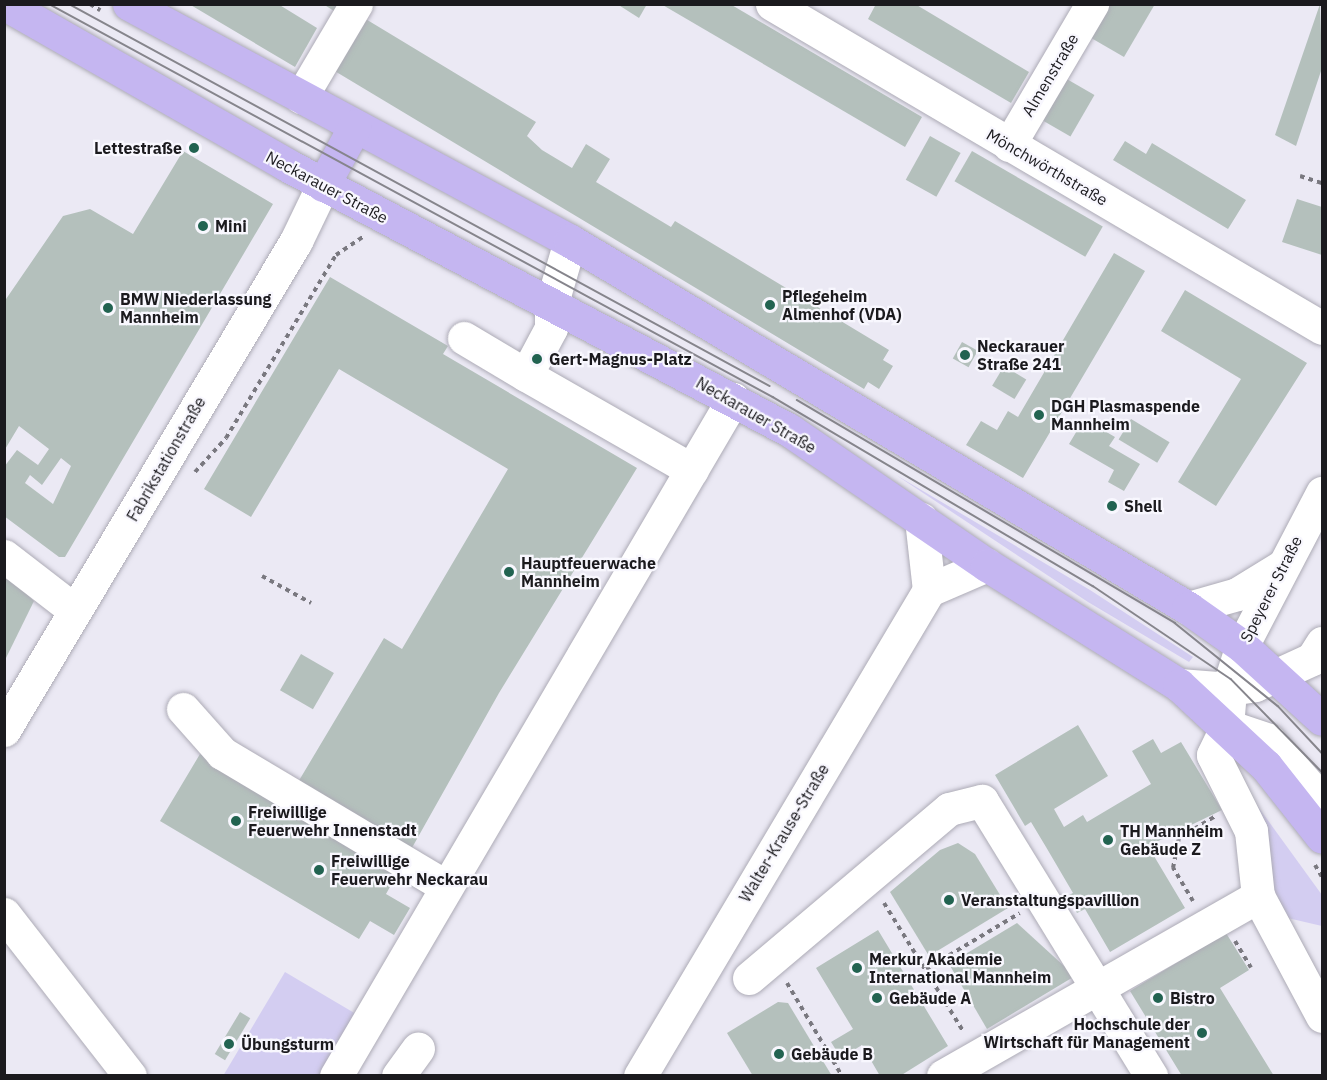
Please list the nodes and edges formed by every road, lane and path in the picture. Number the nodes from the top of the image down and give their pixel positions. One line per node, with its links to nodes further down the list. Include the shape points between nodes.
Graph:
1 (5, 4): 11 (main road, Neckarauer Straße)
2 (129, 4): 6 (main road)
3 (356, 4): 6 (street)
4 (772, 4): 8 (street, Mönchwörthstraße)
5 (1092, 4): 8 (street, Almenstraße)
6 (301, 97): 7 (main road)
7 (355, 126): 11 (main road); 13 (main road)
8 (1009, 145): 15 (street, Mönchwörthstraße)
9 (1300, 176): 10 (path)
10 (1323, 183)
11 (323, 185): 14 (main road, Neckarauer Straße); 30 (street, Fabrikstationstraße, via 296,241)
12 (373, 230): 20 (path, via 336,255 226,438)
13 (570, 241): 14 (street); 29 (main road)
14 (551, 306): 17 (street, via 551,328); 18 (main road, Neckarauer Straße)
15 (1323, 328)
16 (464, 339): 17 (street)
17 (526, 375): 19 (street)
18 (733, 399): 19 (street); 22 (main road, Neckarauer Straße)
19 (692, 470): 43 (street)
20 (188, 482)
21 (1323, 493): 25 (street, Speyerer Straße)
22 (921, 519): 24 (main road, Neckarauer Straße); 27 (street)
23 (4, 556): 30 (street)
24 (987, 566): 27 (street); 34 (main road, Neckarauer Straße)
25 (1281, 567): 29 (street, via 1237,594); 31 (street, Speyerer Straße)
26 (262, 576): 28 (path)
27 (929, 590): 60 (street, Walter-Krause-Straße)
28 (311, 603)
29 (1188, 608): 31 (main road)
30 (74, 610): 39 (street, Fabrikstationstraße)
31 (1242, 645): 33 (main road); 35 (street, Speyerer Straße)
32 (1317, 651): 33 (street); 37 (street)
33 (1279, 677): 35 (street); 37 (main road)
34 (1179, 685): 35 (street); 38 (main road, Neckarauer Straße)
35 (1230, 689): 38 (street, Speyerer Straße)
36 (183, 709): 43 (street, via 222,753)
37 (1321, 718)
38 (1227, 726): 40 (street, via 1269,740); 41 (street, via 1213,755); 42 (main road, Neckarauer Straße)
39 (4, 730)
40 (1323, 801)
41 (1238, 802): 44 (street, via 1251,831); 48 (path, via 1179,838 1173,868 1194,902 1215,908)
42 (1323, 837)
43 (445, 886): 58 (street)
44 (1258, 896): 48 (street); 54 (street)
45 (1044, 899): 50 (path); 52 (street, via 987,806 972,799 949,809); 53 (street)
46 (876, 909): 50 (path, via 885,902)
47 (4, 914): 57 (street)
48 (1221, 918): 49 (path); 53 (street, via 1119,979)
49 (1251, 968)
50 (926, 970): 56 (path)
51 (795, 975): 61 (path, via 786,983)
52 (749, 978)
53 (1095, 984): 56 (street); 63 (street)
54 (1323, 1016)
55 (418, 1048): 59 (street)
56 (978, 1055): 62 (street)
57 (130, 1076)
58 (336, 1076)
59 (398, 1076)
60 (640, 1076)
61 (842, 1076)
62 (943, 1076)
63 (1151, 1076)

